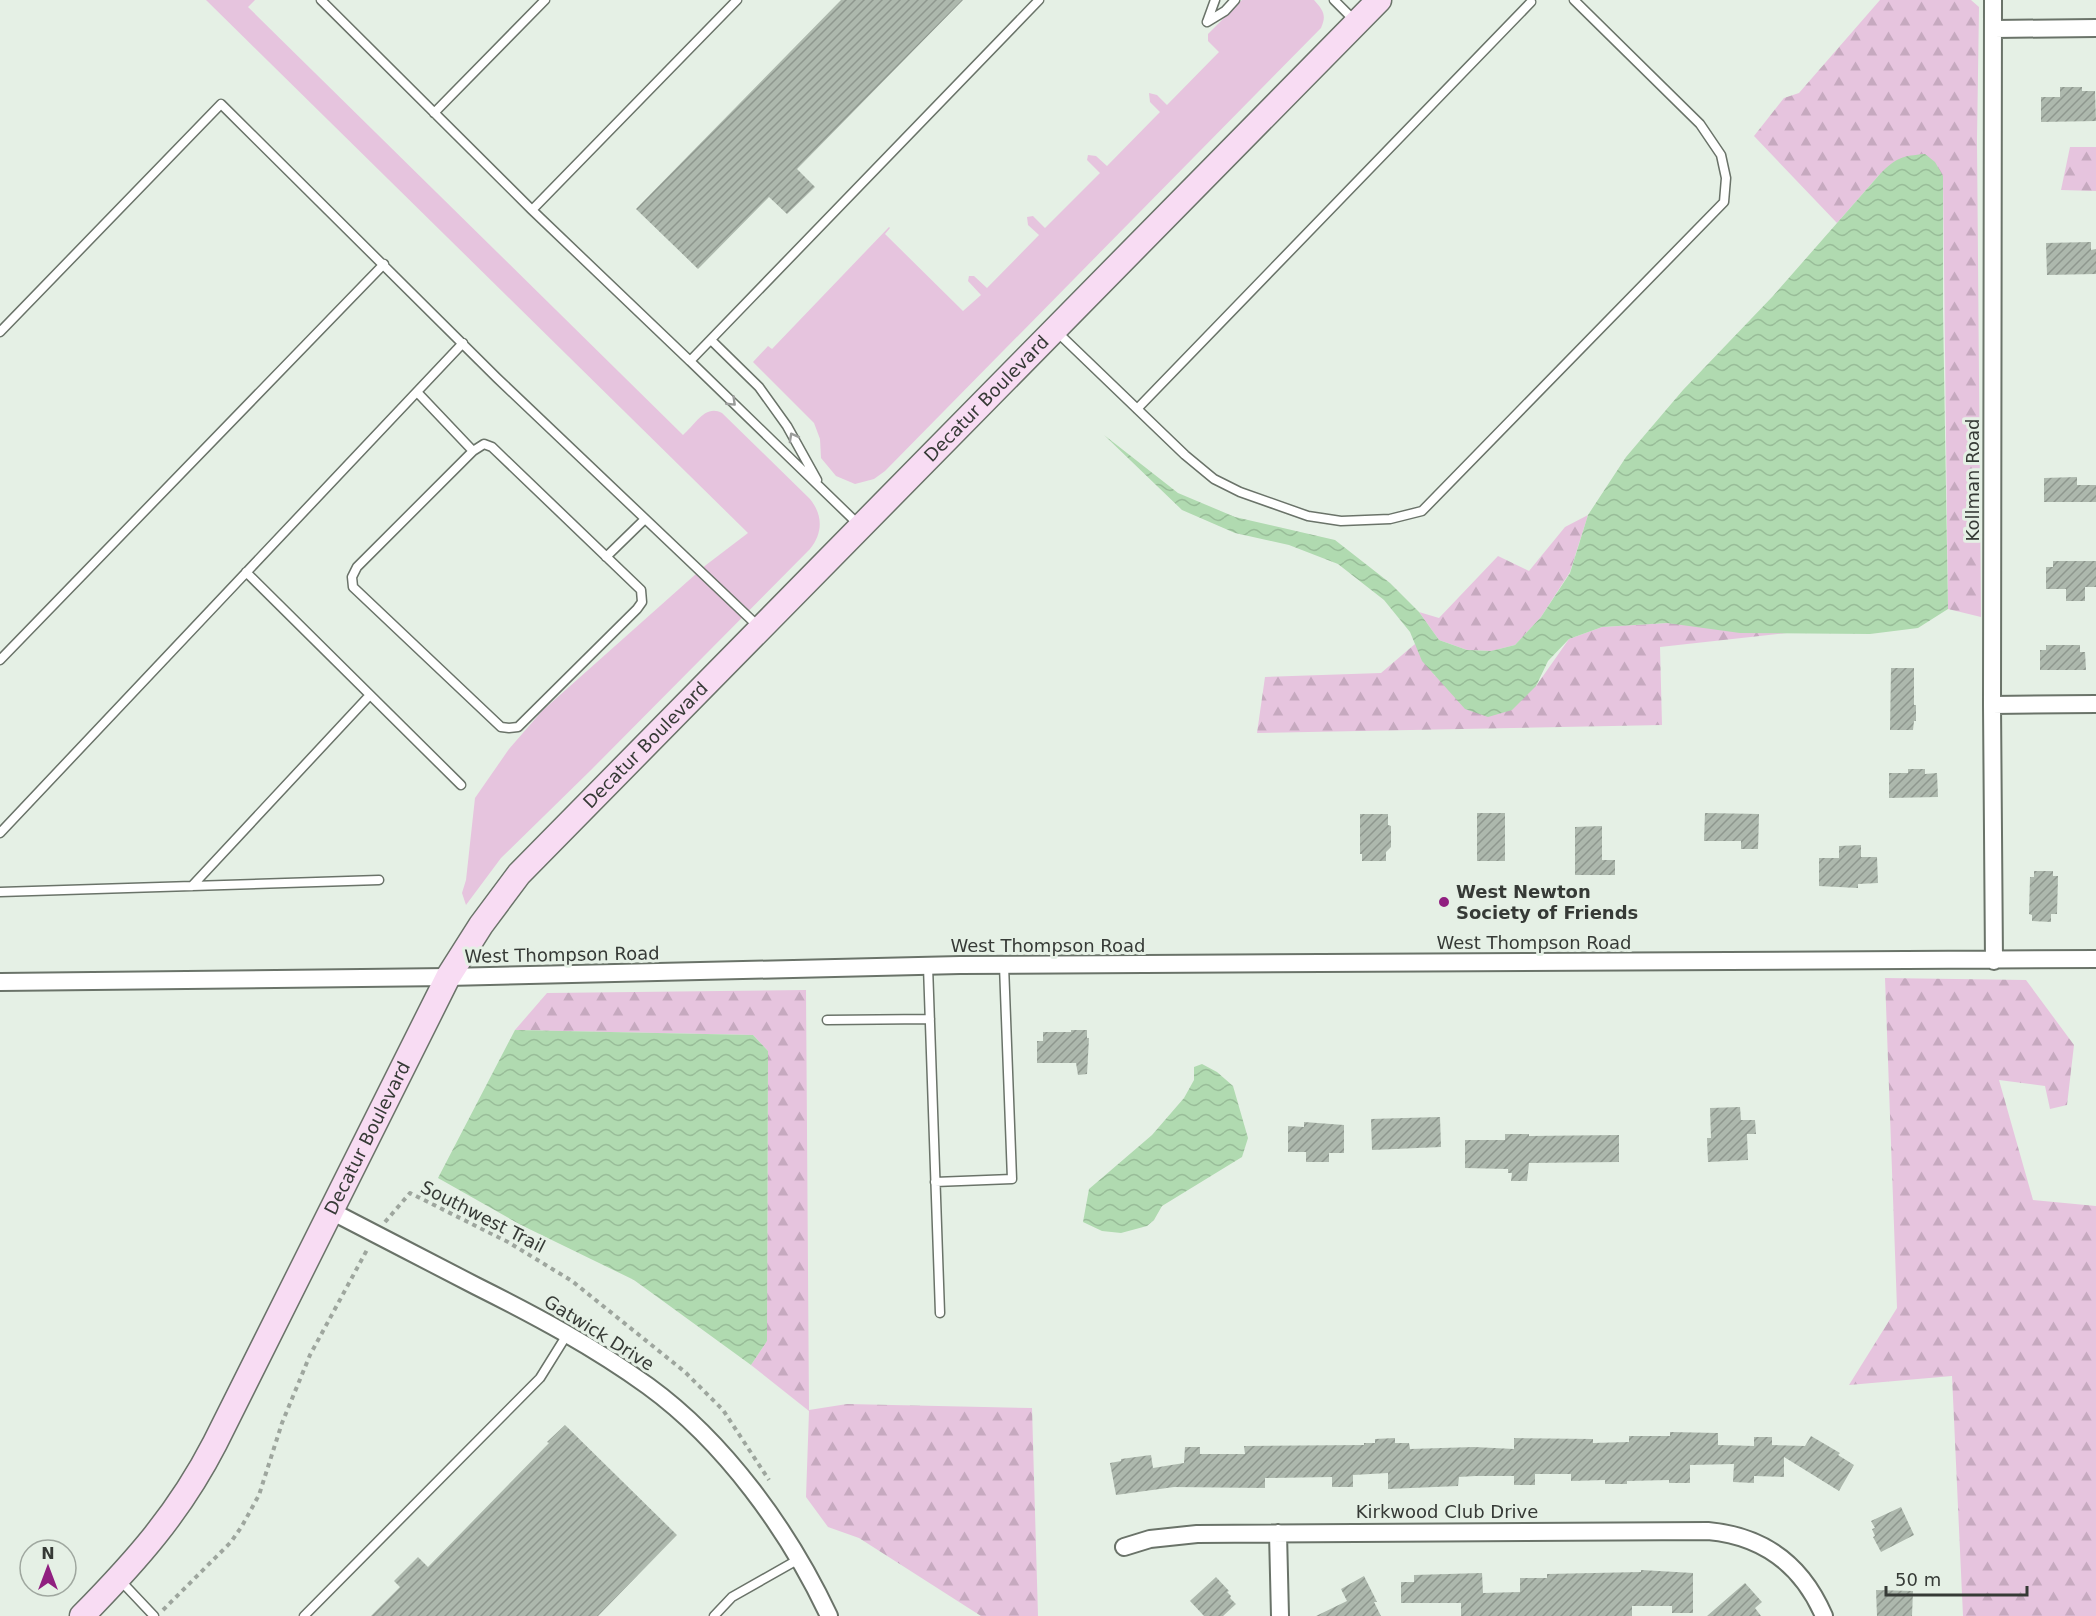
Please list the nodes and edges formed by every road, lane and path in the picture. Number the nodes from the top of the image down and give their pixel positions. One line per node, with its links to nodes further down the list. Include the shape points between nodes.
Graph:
1 (321, 0): 15 (lane)
2 (545, 0): 15 (lane)
3 (737, 0): 16 (lane)
4 (1039, 0): 20 (lane)
5 (1215, 0): 6 (lane, via 1207,22)
6 (1235, 0)
7 (1334, 0): 12 (lane)
8 (1379, 0): 12 (street, Decatur Boulevard)
9 (1574, 0): 24 (lane, via 1700,124 1721,155 1726,178 1724,202 1422,511 1390,519 1341,521 1275,506 1214,479)
10 (1993, 0): 14 (street, Kollman Road)
11 (1532, 1): 24 (lane)
12 (1357, 22): 18 (street, Decatur Boulevard)
13 (2096, 28): 14 (street)
14 (1994, 29): 35 (street, Kollman Road)
15 (434, 113): 16 (lane)
16 (532, 210): 22 (lane)
17 (384, 264): 19 (lane, via 221,104); 21 (lane); 32 (lane)
18 (1054, 330): 24 (lane); 28 (street, Decatur Boulevard)
19 (0, 332)
20 (711, 340): 22 (lane); 26 (lane, one-way to 20, via 787,426 759,387)
21 (463, 343): 23 (lane); 27 (lane)
22 (690, 361): 26 (lane, one-way to 26)
23 (417, 392): 25 (lane); 30 (lane)
24 (1137, 409)
25 (473, 451): 29 (lane, via 484,444 492,447); 29 (lane, via 357,567 353,587 501,727 518,727 642,602 640,590)
26 (821, 488): 28 (lane)
27 (645, 519): 29 (lane); 31 (lane)
28 (861, 527): 31 (street, Decatur Boulevard)
29 (606, 557)
30 (246, 572): 33 (lane); 37 (lane)
31 (761, 628): 45 (street, Decatur Boulevard, via 519,874)
32 (0, 660)
33 (370, 695): 36 (lane); 39 (lane)
34 (2096, 704): 35 (street)
35 (1992, 705): 42 (street, Kollman Road)
36 (461, 785)
37 (0, 833)
38 (379, 880): 39 (lane)
39 (192, 886): 40 (lane)
40 (0, 892)
41 (2096, 959): 42 (street, West Thompson Road)
42 (1994, 961): 43 (street, West Thompson Road)
43 (1004, 965): 44 (street, West Thompson Road); 49 (lane, via 1012,1179)
44 (928, 966): 45 (street, West Thompson Road); 47 (lane)
45 (448, 977): 46 (street, West Thompson Road); 50 (street, Decatur Boulevard)
46 (0, 982)
47 (930, 1019): 48 (lane); 49 (lane)
48 (827, 1020)
49 (935, 1182): 52 (lane)
50 (331, 1211): 51 (street, Gatwick Drive); 58 (street, Decatur Boulevard, via 205,1463 163,1528)
51 (376, 1234): 53 (street, Gatwick Drive); 54 (path, Southwest Trail, via 410,1193 508,1242 572,1281 685,1372 723,1410); 60 (path, Southwest Trail, via 310,1355 282,1423 259,1495 242,1526 231,1542)
52 (940, 1313)
53 (568, 1333): 57 (street, Gatwick Drive, via 621,1366 706,1437 755,1495); 61 (lane, via 540,1378)
54 (772, 1485)
55 (1278, 1533): 56 (street, Kirkwood Club Drive, via 1167,1536); 64 (street); 65 (street, Kirkwood Club Drive, via 1724,1532 1746,1538 1786,1561 1806,1582)
56 (1124, 1547)
57 (799, 1559): 62 (lane, via 732,1598); 63 (street, Gatwick Drive)
58 (118, 1579): 59 (street, Decatur Boulevard); 60 (lane)
59 (82, 1616)
60 (156, 1616)
61 (304, 1616)
62 (714, 1616)
63 (829, 1616)
64 (1280, 1616)
65 (1824, 1616)

